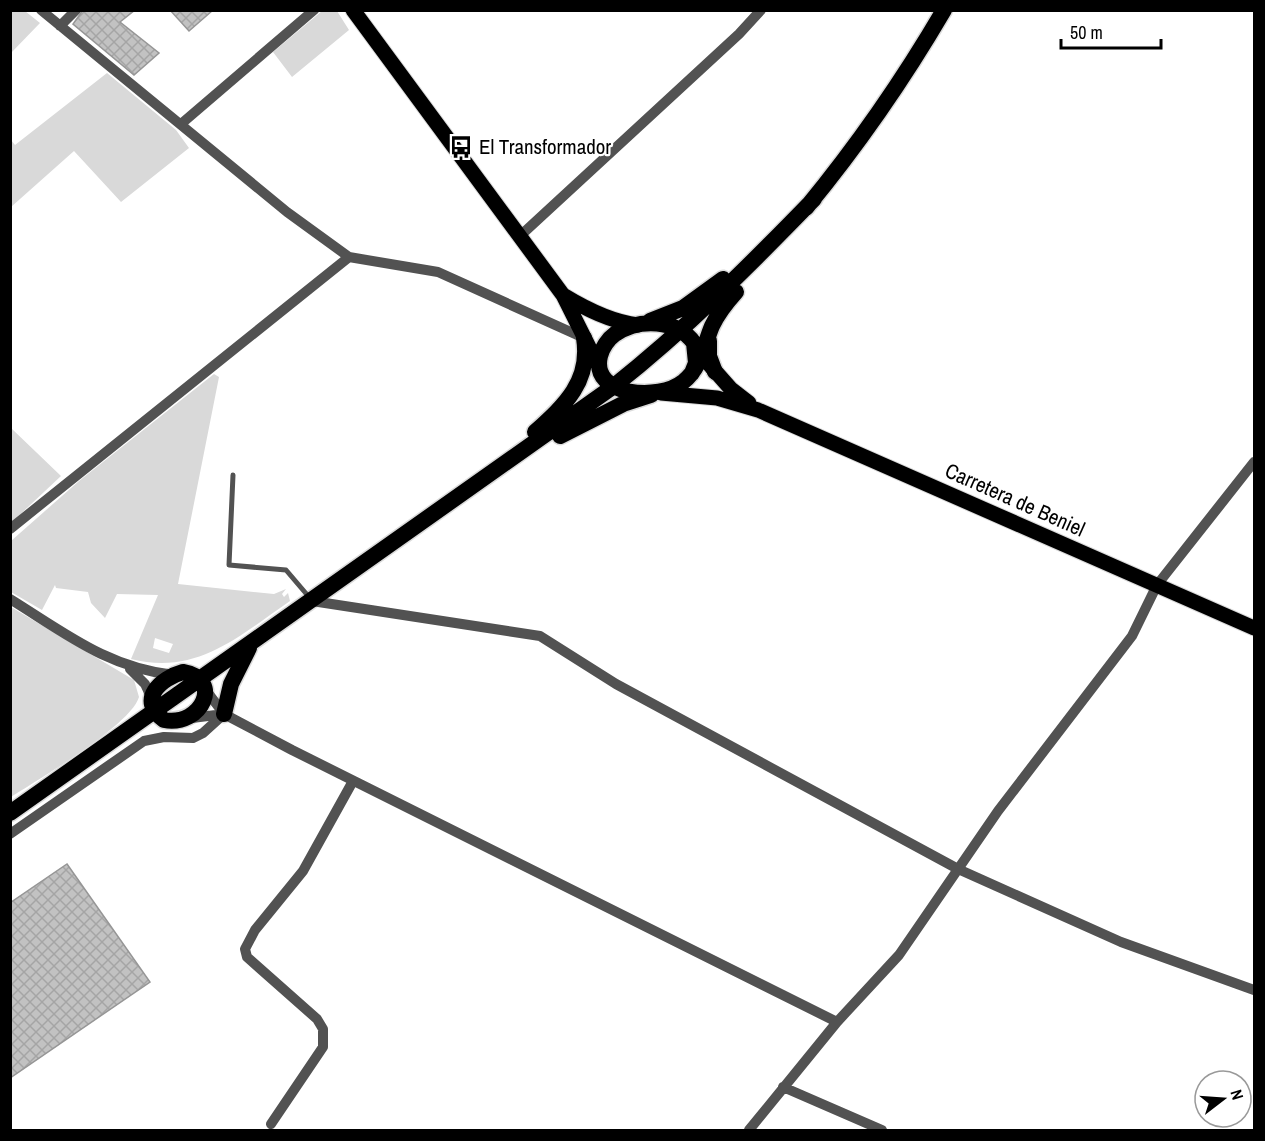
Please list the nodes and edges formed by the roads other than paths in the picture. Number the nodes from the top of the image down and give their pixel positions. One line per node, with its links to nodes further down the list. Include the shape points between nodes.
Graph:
1 (41, 10): 7 (street)
2 (76, 10): 7 (street)
3 (314, 10): 8 (street)
4 (353, 10): 10 (main road)
5 (761, 10): 10 (street, via 740,34)
6 (944, 10): 9 (highway, via 871,125)
7 (60, 26): 8 (street)
8 (181, 124): 11 (street, via 287,212)
9 (813, 199): 13 (highway, via 731,274 683,308); 15 (highway); 15 (highway, via 738,278)
10 (520, 236): 12 (main road)
11 (349, 257): 14 (street, via 438,272); 24 (street)
12 (564, 295): 13 (main road, via 617,321); 14 (main road)
13 (638, 325): 15 (highway, via 666,324); 16 (highway, via 610,339)
14 (584, 338): 16 (highway, via 586,360)
15 (697, 341): 17 (highway); 18 (highway); 19 (highway, via 692,373 680,385)
16 (592, 366): 18 (highway); 23 (highway, via 552,416)
17 (715, 372): 20 (main road)
18 (614, 386): 19 (highway); 23 (highway)
19 (659, 393): 20 (main road, via 706,396); 23 (highway, via 589,420)
20 (758, 410): 25 (main road, Carretera de Beniel)
21 (1254, 462): 25 (street)
22 (233, 475): 27 (lane, via 230,565 286,570)
23 (467, 492): 27 (highway)
24 (10, 529)
25 (1157, 585): 28 (main road, Carretera de Beniel); 41 (street, via 1132,636)
26 (10, 599): 30 (street, via 101,655)
27 (312, 601): 29 (highway); 41 (street, via 540,636 616,684)
28 (1254, 628)
29 (255, 640): 31 (highway, via 210,663); 33 (highway); 35 (highway, via 238,666)
30 (127, 666): 31 (street); 32 (street)
31 (179, 673): 33 (highway, via 191,674); 34 (highway, via 154,689)
32 (145, 684): 34 (street); 37 (highway, via 145,708)
33 (202, 685): 34 (highway); 35 (street); 36 (highway, via 201,707)
34 (154, 706): 36 (highway, via 164,720); 37 (highway)
35 (224, 714): 36 (street); 38 (street); 40 (street, via 194,738 164,736 144,741)
36 (179, 720): 37 (highway)
37 (135, 725): 39 (highway)
38 (353, 781): 43 (street); 45 (street, via 303,871 255,930 245,949 248,957 323,1029 323,1047)
39 (10, 813)
40 (10, 834)
41 (958, 869): 42 (street, via 1121,942); 43 (street, via 899,955)
42 (1254, 990)
43 (837, 1022): 44 (street)
44 (783, 1087): 46 (street); 47 (street)
45 (271, 1124)
46 (749, 1131)
47 (882, 1131)

